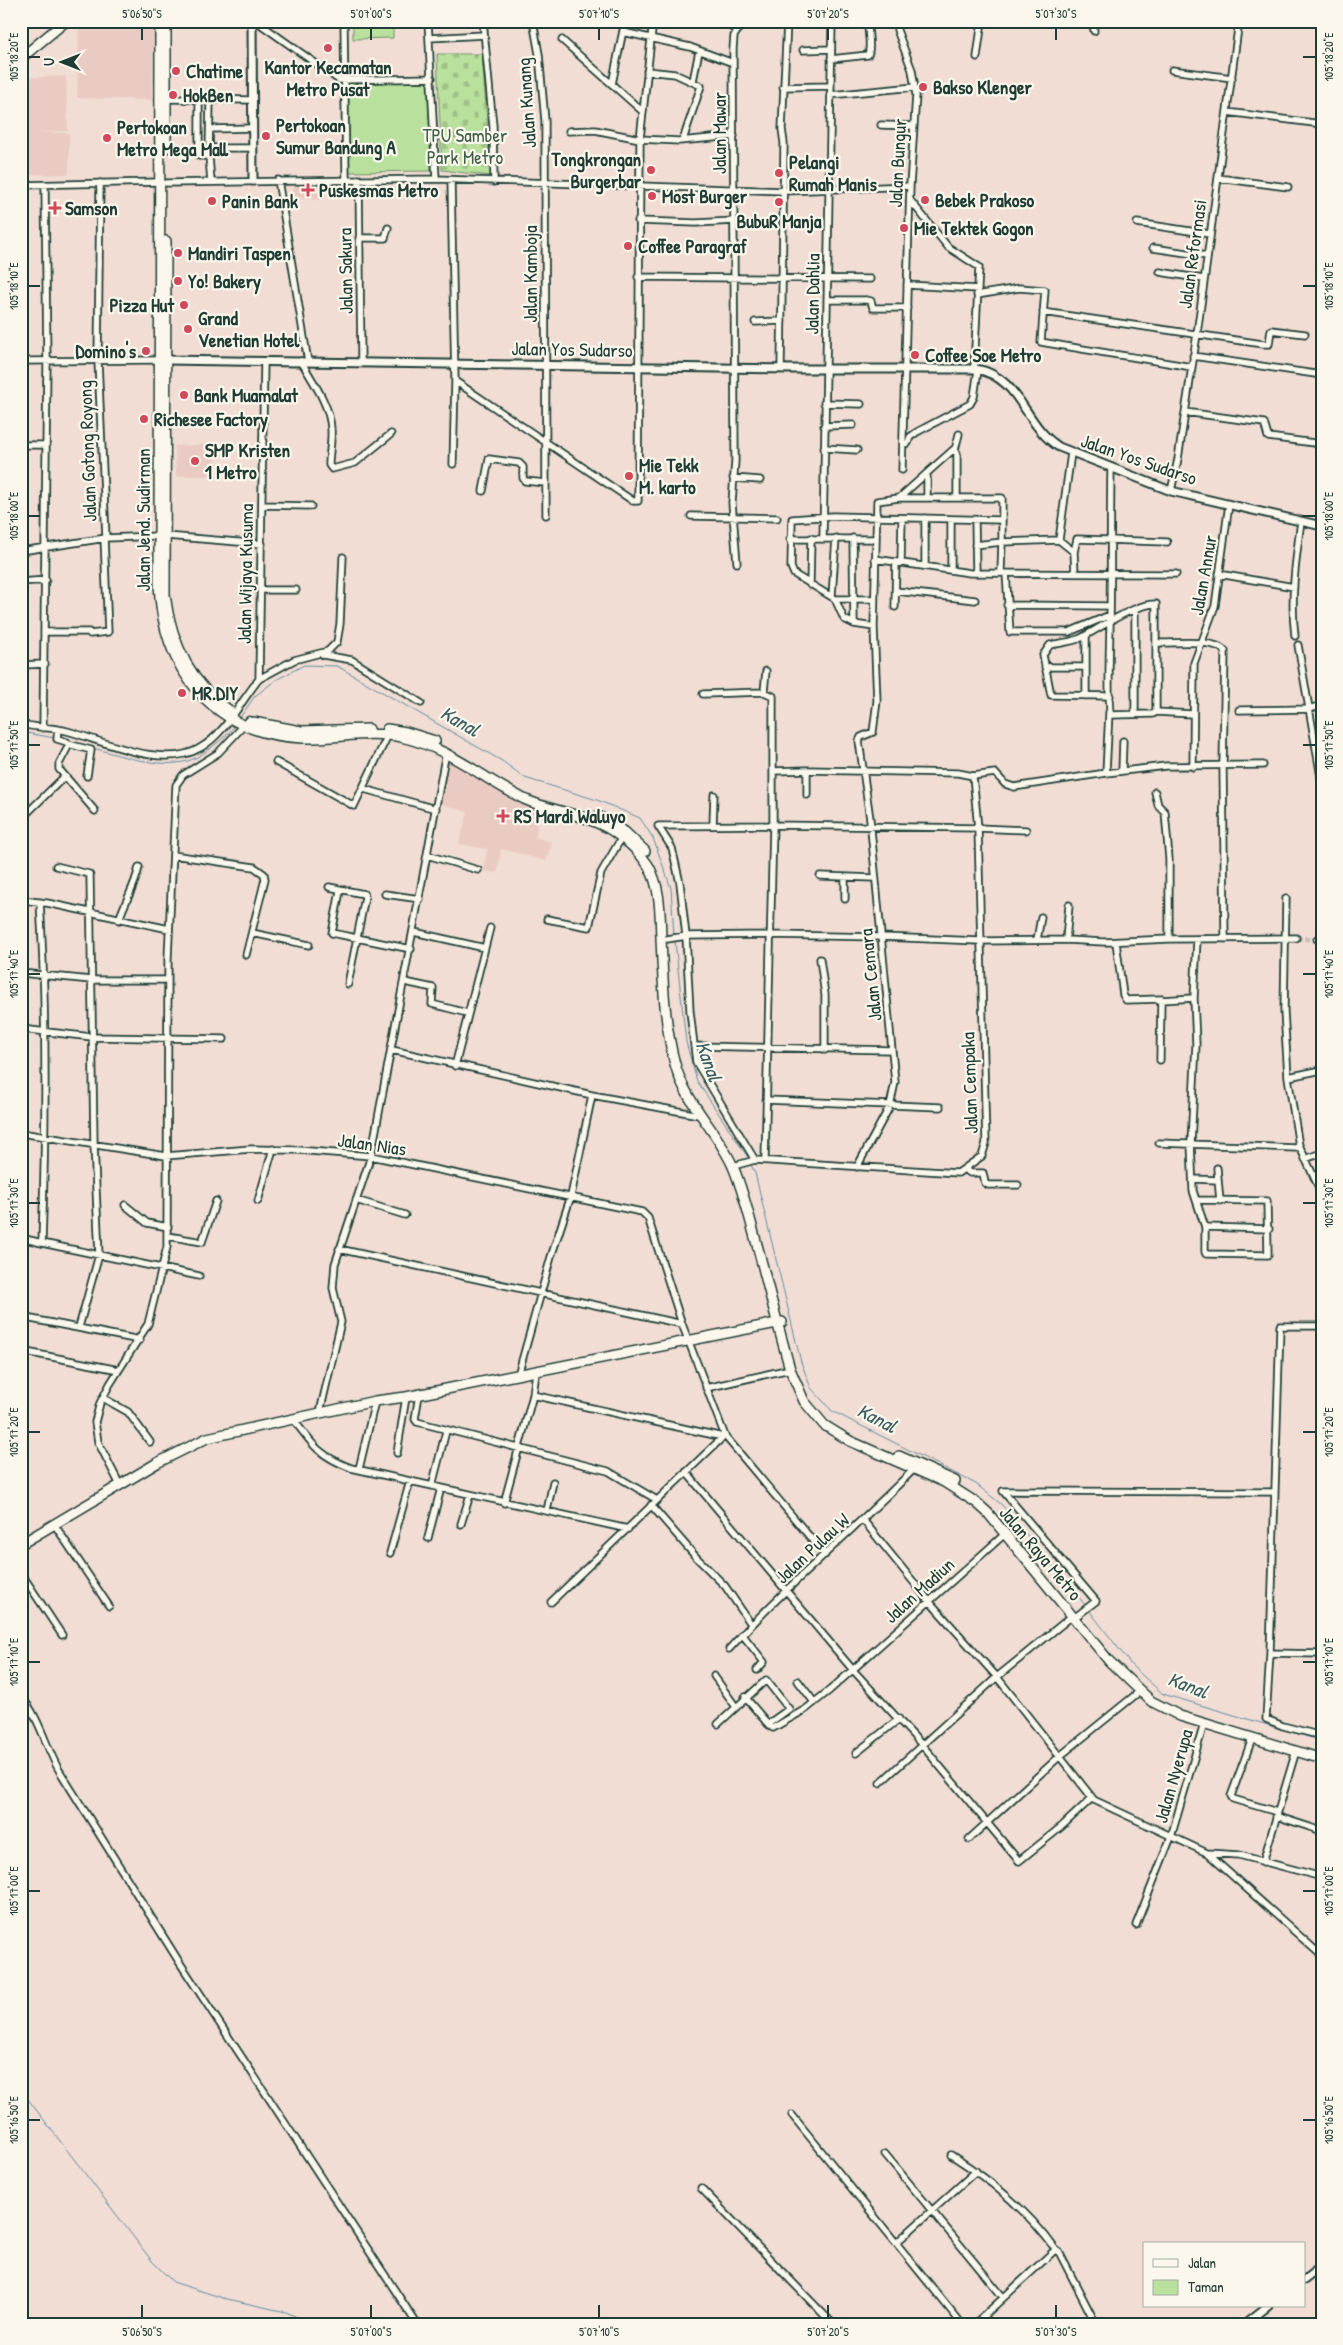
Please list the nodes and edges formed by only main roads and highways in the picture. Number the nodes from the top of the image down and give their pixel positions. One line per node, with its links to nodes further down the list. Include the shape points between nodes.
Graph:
1 (66, 21): 4 (main road)
2 (160, 21): 5 (main road, Jalan Jend. Sudirman)
3 (166, 21): 5 (main road, Jalan Jend. Sudirman)
4 (22, 56)
5 (163, 183): 6 (main road, Jalan Jend. Sudirman, via 162,536 165,594 176,644 201,685)
6 (239, 719): 7 (main road, via 289,730 388,730); 7 (main road, via 275,734 302,738)
7 (406, 735): 8 (main road, via 446,752 524,798 592,820 622,837 636,850 653,877); 8 (main road, via 447,747 536,797 588,812 625,832 644,850 658,874 669,939)
8 (666, 962): 9 (main road, via 681,1064 694,1095 739,1164); 9 (main road, via 668,1025 675,1065 699,1115 727,1154 741,1188)
9 (780, 1322): 10 (main road, via 802,1385 817,1410 837,1428); 10 (main road, via 790,1369 804,1401 824,1425 850,1440); 12 (main road, via 216,1435 177,1452)
10 (887, 1454): 11 (main road)
11 (911, 1464): 13 (main road, Jalan Raya Metro, via 972,1499 988,1513); 13 (main road, via 946,1476 980,1498 1011,1531)
12 (21, 1544)
13 (1076, 1615): 14 (main road, via 1125,1673 1159,1700 1180,1711); 15 (main road, Jalan Raya Metro, via 1116,1668 1139,1692 1164,1709)
14 (1322, 1753)
15 (1322, 1759)

